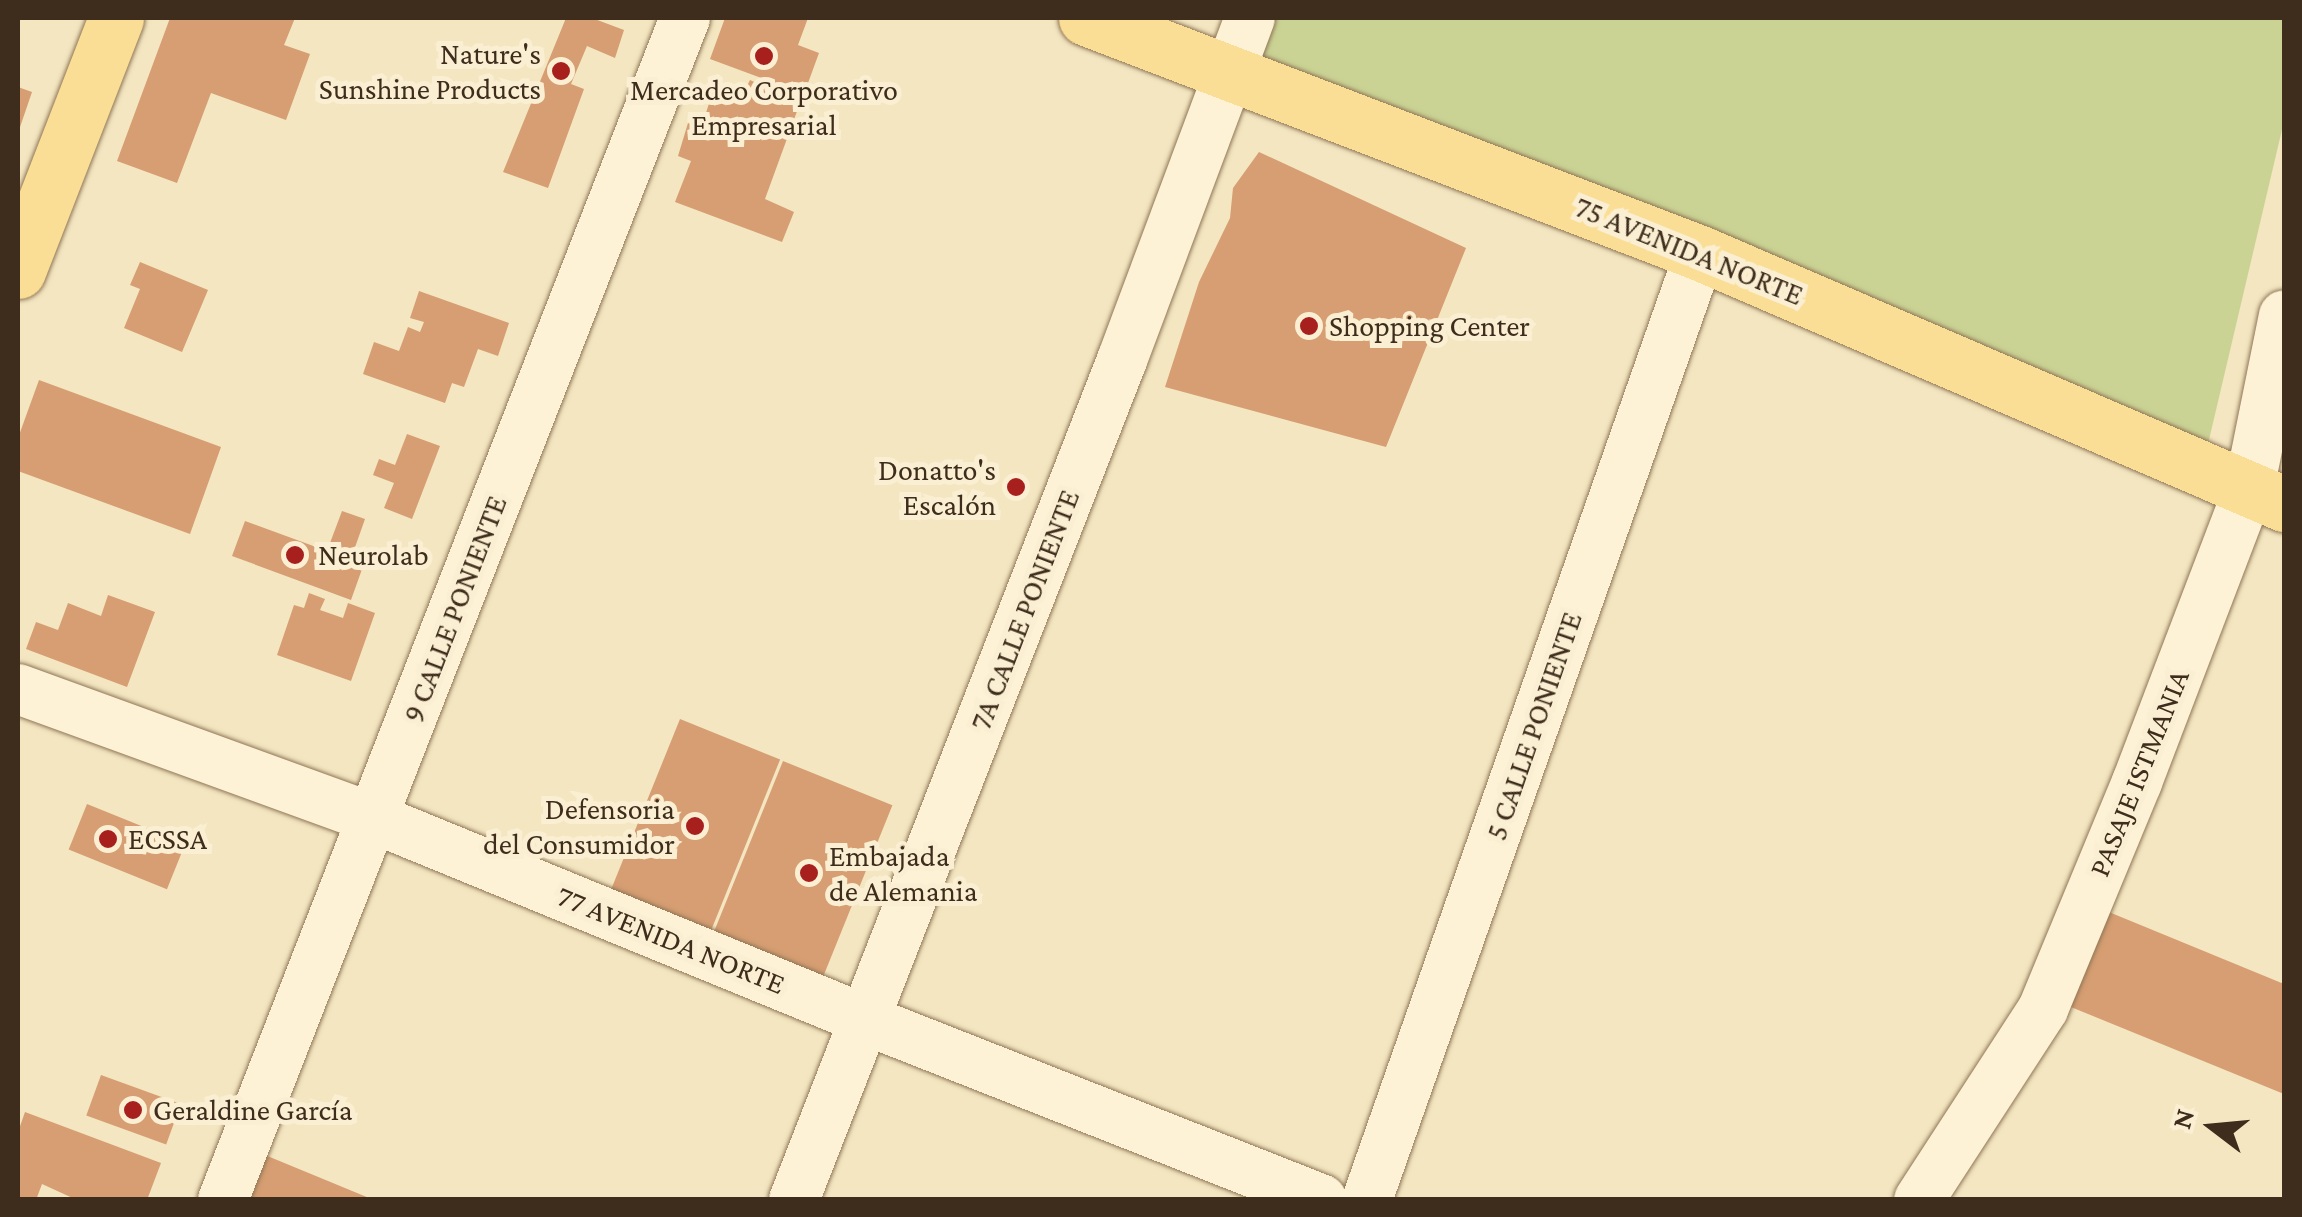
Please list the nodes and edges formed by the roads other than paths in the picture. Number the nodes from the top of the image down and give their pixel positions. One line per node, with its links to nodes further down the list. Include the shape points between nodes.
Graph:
1 (116, 18): 7 (main road)
2 (685, 18): 11 (street, 9 CALLE PONIENTE)
3 (1086, 18): 5 (main road, 75 AVENIDA NORTE)
4 (1250, 18): 5 (street, 7A CALLE PONIENTE)
5 (1230, 72): 6 (main road, 75 AVENIDA NORTE); 12 (street, 7A CALLE PONIENTE)
6 (1700, 252): 9 (main road, 75 AVENIDA NORTE); 16 (street, 5 CALLE PONIENTE)
7 (18, 271)
8 (2284, 315): 9 (street, PASAJE ISTMANIA)
9 (2267, 496): 17 (street, PASAJE ISTMANIA, via 2137,782 2044,1009)
10 (18, 689): 11 (street, 77 AVENIDA NORTE)
11 (373, 818): 12 (street, 77 AVENIDA NORTE); 13 (street, 9 CALLE PONIENTE)
12 (866, 1020): 14 (street, 7A CALLE PONIENTE); 15 (street, 77 AVENIDA NORTE)
13 (223, 1200)
14 (794, 1200)
15 (1322, 1200)
16 (1367, 1200)
17 (1919, 1200)

